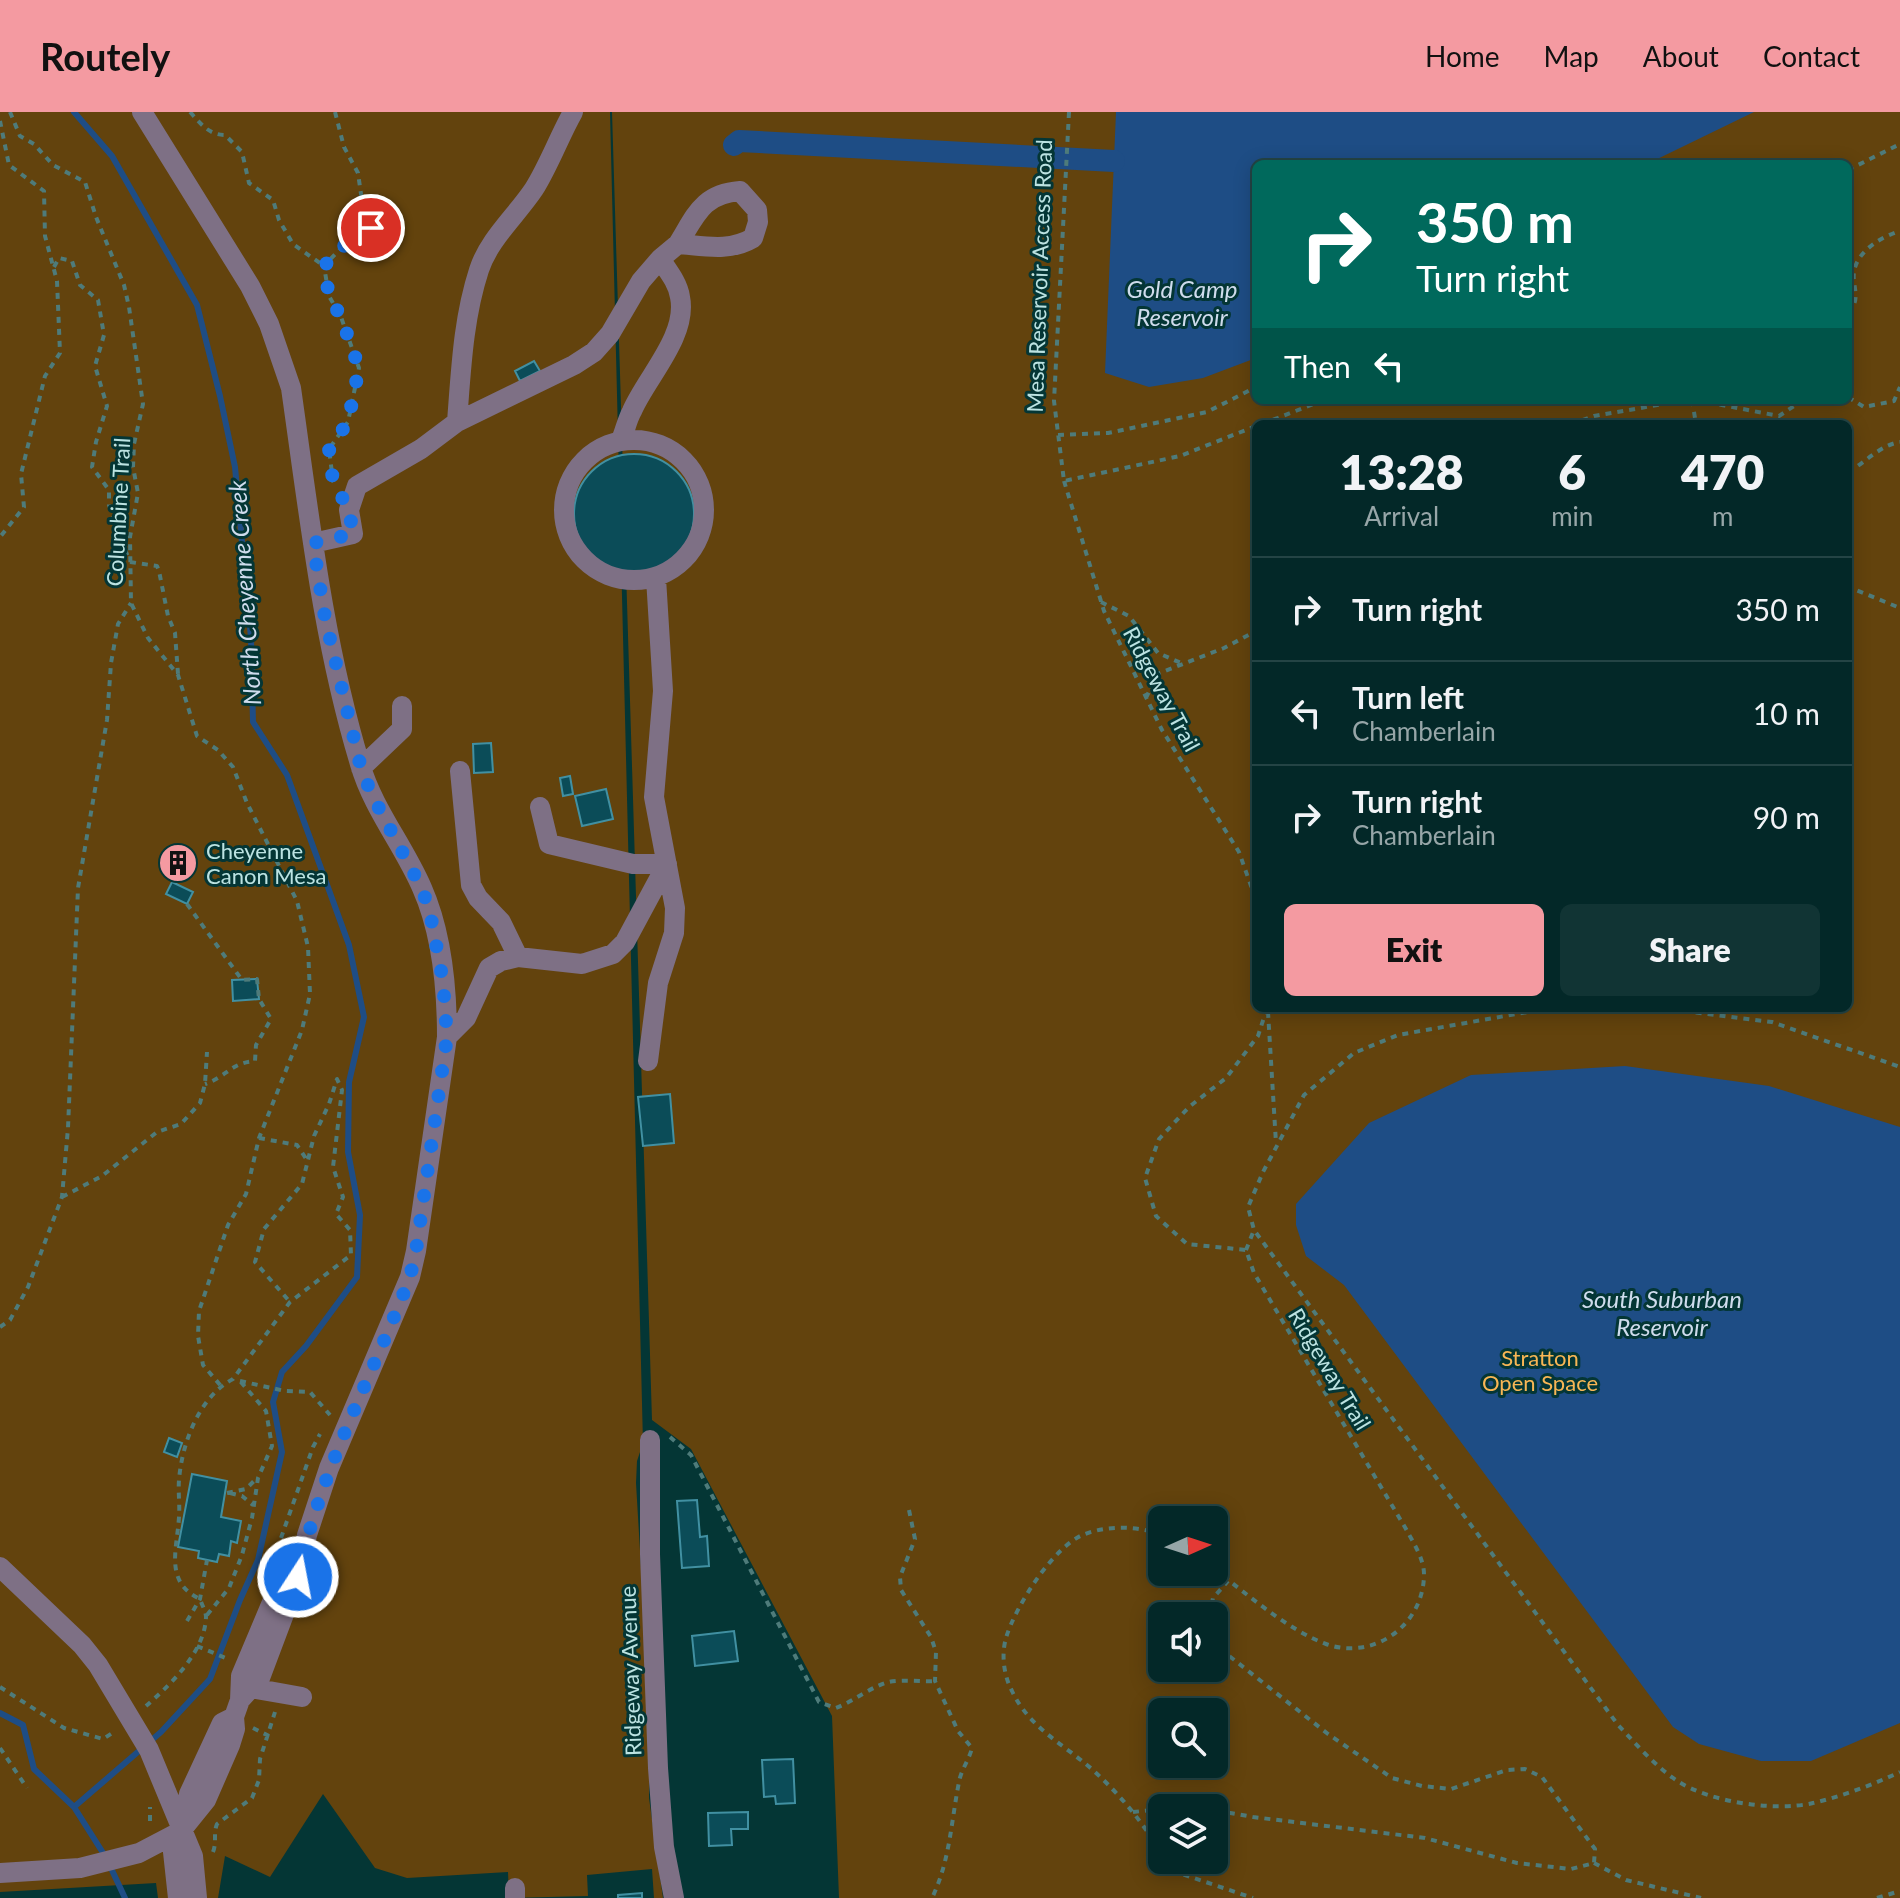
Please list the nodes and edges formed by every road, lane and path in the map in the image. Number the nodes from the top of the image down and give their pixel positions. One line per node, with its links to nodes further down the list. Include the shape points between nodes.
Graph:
1 (10, 112): 35 (path, Columbine Trail, via 20,136 53,165 85,182 124,285 143,404 134,444 138,493)
2 (142, 112): 34 (street, via 222,237 269,324 291,388)
3 (190, 112): 13 (path, via 242,152 249,183 273,200 293,244)
4 (335, 112): 13 (path, via 371,228)
5 (573, 112): 25 (street, via 537,185 480,267 463,339)
6 (1069, 112): 27 (path, Mesa Reservoir Access Road, via 1054,401)
7 (0, 121): 14 (path, via 9,165 44,191 45,236)
8 (1900, 144): 9 (path)
9 (1852, 168)
10 (1900, 231): 15 (path, via 1862,253 1854,273)
11 (678, 244): 12 (street)
12 (660, 259): 25 (street, via 594,352); 28 (street, via 677,285 680,313)
13 (324, 266): 32 (path, via 329,296 359,368 348,422 329,449 333,481)
14 (54, 268): 33 (path, via 60,353 45,376 21,474 24,507); 35 (path, via 59,258 72,261 80,285 98,300 104,335 95,366 107,406 92,467 109,490 109,505)
15 (1852, 311)
16 (1900, 387): 18 (path, via 1894,401 1864,407)
17 (1252, 389): 27 (path, via 1207,412 1108,433)
18 (1852, 400)
19 (1314, 404): 23 (path)
20 (1668, 404): 24 (path)
21 (1714, 404): 22 (path, via 1779,416)
22 (1797, 404)
23 (1272, 420)
24 (1582, 420)
25 (457, 422): 32 (street, via 357,486)
26 (1252, 428): 31 (path, via 1180,456)
27 (1058, 435): 31 (path, Mesa Reservoir Access Road)
28 (621, 440): 36 (street, via 645,440 670,449 692,470 702,490 700,537 673,569); 36 (street, via 585,459 569,482 563,510 567,534 592,568 605,575 620,580)
29 (1900, 442): 30 (path)
30 (1852, 469)
31 (1064, 481): 38 (path, Ridgeway Trail)
32 (349, 510): 34 (street, via 353,534)
33 (0, 537)
34 (313, 543): 46 (street)
35 (130, 562): 39 (path, Columbine Trail); 43 (path, via 157,566 175,633)
36 (656, 578): 49 (street, via 663,691 654,797)
37 (1852, 588): 40 (path)
38 (1101, 602): 42 (path, via 1129,616 1158,653); 44 (path, Ridgeway Trail)
39 (131, 603): 43 (path, Columbine Trail, via 148,638); 65 (path, via 118,624 78,888)
40 (1900, 608)
41 (1252, 633): 42 (path)
42 (1184, 663): 44 (path, via 1157,674)
43 (178, 675): 62 (path, Columbine Trail, via 197,736 233,767 287,879 308,947 310,994 302,1030)
44 (1146, 698): 50 (path, Ridgeway Trail, via 1239,852)
45 (402, 706): 46 (street, via 402,729)
46 (361, 768): 57 (street, via 423,891 441,969)
47 (460, 771): 52 (street, via 471,885 501,922)
48 (540, 807): 49 (street, via 549,844 633,864)
49 (667, 864): 52 (street, via 625,942 613,954 582,964); 59 (street, via 674,933 658,983)
50 (1252, 889)
51 (187, 904): 61 (path, via 242,980 257,979 259,999 271,1019 256,1045 255,1061 239,1062)
52 (518, 957): 57 (street, via 489,968 466,1018)
53 (1266, 1012): 67 (path, via 1258,1036 1226,1078 1159,1139 1145,1178 1156,1216 1187,1244)
54 (1267, 1012): 63 (path)
55 (1527, 1012): 63 (path, via 1398,1035 1354,1053 1304,1095)
56 (1692, 1012): 60 (path, via 1772,1022)
57 (447, 1037): 94 (street, via 410,1277 329,1468 307,1535 286,1569 241,1676)
58 (207, 1052): 61 (path)
59 (648, 1061)
60 (1900, 1067)
61 (205, 1084): 65 (path, via 200,1103 181,1124 157,1132 102,1176)
62 (259, 1138): 64 (path, via 297,1145); 72 (path, Columbine Trail, via 246,1194 228,1225 199,1311 203,1365)
63 (1276, 1146): 66 (path, via 1248,1207)
64 (308, 1162): 68 (path, via 302,1184 264,1229 255,1262); 68 (path, via 337,1079 342,1090 333,1167 343,1197 336,1214 350,1230 351,1255)
65 (62, 1197): 69 (path, via 28,1287 10,1320)
66 (1254, 1230): 67 (path); 99 (path, via 1618,1725 1678,1782 1715,1798 1768,1806 1811,1804)
67 (1246, 1250): 83 (path, Ridgeway Trail, via 1254,1273 1406,1529 1424,1571 1417,1610 1406,1625 1373,1645 1353,1648 1307,1635)
68 (290, 1302): 70 (path)
69 (0, 1327)
70 (233, 1379): 71 (path); 72 (path)
71 (240, 1381): 74 (path, via 310,1392); 76 (path, via 266,1411 272,1446)
72 (221, 1386): 84 (path, via 202,1406 184,1450 179,1480 177,1577 185,1592)
73 (336, 1408): 74 (path)
74 (330, 1415): 80 (path, via 313,1447)
75 (660, 1438): 91 (path, via 691,1455 819,1702 836,1708 893,1681); 115 (street, Ridgeway Avenue, via 650,1554 658,1768)
76 (258, 1478): 77 (path); 77 (path, via 246,1489 227,1493 242,1496)
77 (253, 1506): 86 (path, via 229,1588)
78 (909, 1510): 91 (path, via 915,1539 900,1577 901,1590 931,1637)
79 (1148, 1532): 103 (path, via 1127,1527 1069,1542 1034,1583 1005,1638 1003,1656 1010,1689 1024,1713 1091,1768)
80 (279, 1544)
81 (207, 1560): 84 (path)
82 (0, 1567): 96 (street, via 82,1645)
83 (1229, 1580): 85 (path)
84 (200, 1599): 86 (path); 87 (path)
85 (1212, 1602)
86 (207, 1615): 88 (path)
87 (187, 1621)
88 (197, 1646): 90 (path); 96 (path)
89 (1228, 1655): 109 (path, via 1392,1778 1451,1789 1507,1770 1525,1769 1542,1777 1595,1849)
90 (229, 1660)
91 (935, 1681): 116 (path, via 958,1731 972,1748 959,1779 942,1877)
92 (0, 1687): 96 (path, via 64,1728 93,1737 103,1739)
93 (302, 1697): 94 (street)
94 (243, 1708): 97 (path); 107 (street, via 206,1800)
95 (274, 1715): 97 (path)
96 (132, 1726): 107 (street, via 153,1758)
97 (269, 1736): 108 (path, via 252,1798 217,1824)
98 (0, 1748): 100 (path)
99 (1900, 1772)
100 (27, 1788)
101 (152, 1801): 105 (path)
102 (1148, 1810): 103 (path)
103 (1133, 1812): 106 (path)
104 (1228, 1813): 109 (path, via 1425,1838 1517,1863 1571,1869)
105 (150, 1821)
106 (1148, 1829)
107 (181, 1831): 110 (street, via 133,1855 80,1868); 113 (street, via 173,1852); 114 (street, via 193,1856)
108 (214, 1850)
109 (1594, 1863): 118 (path, via 1626,1880)
110 (0, 1873)
111 (1182, 1874): 117 (path)
112 (1900, 1891): 119 (path)
113 (178, 1898)
114 (197, 1898)
115 (674, 1898)
116 (932, 1898)
117 (1253, 1898)
118 (1701, 1898)
119 (1877, 1898)

